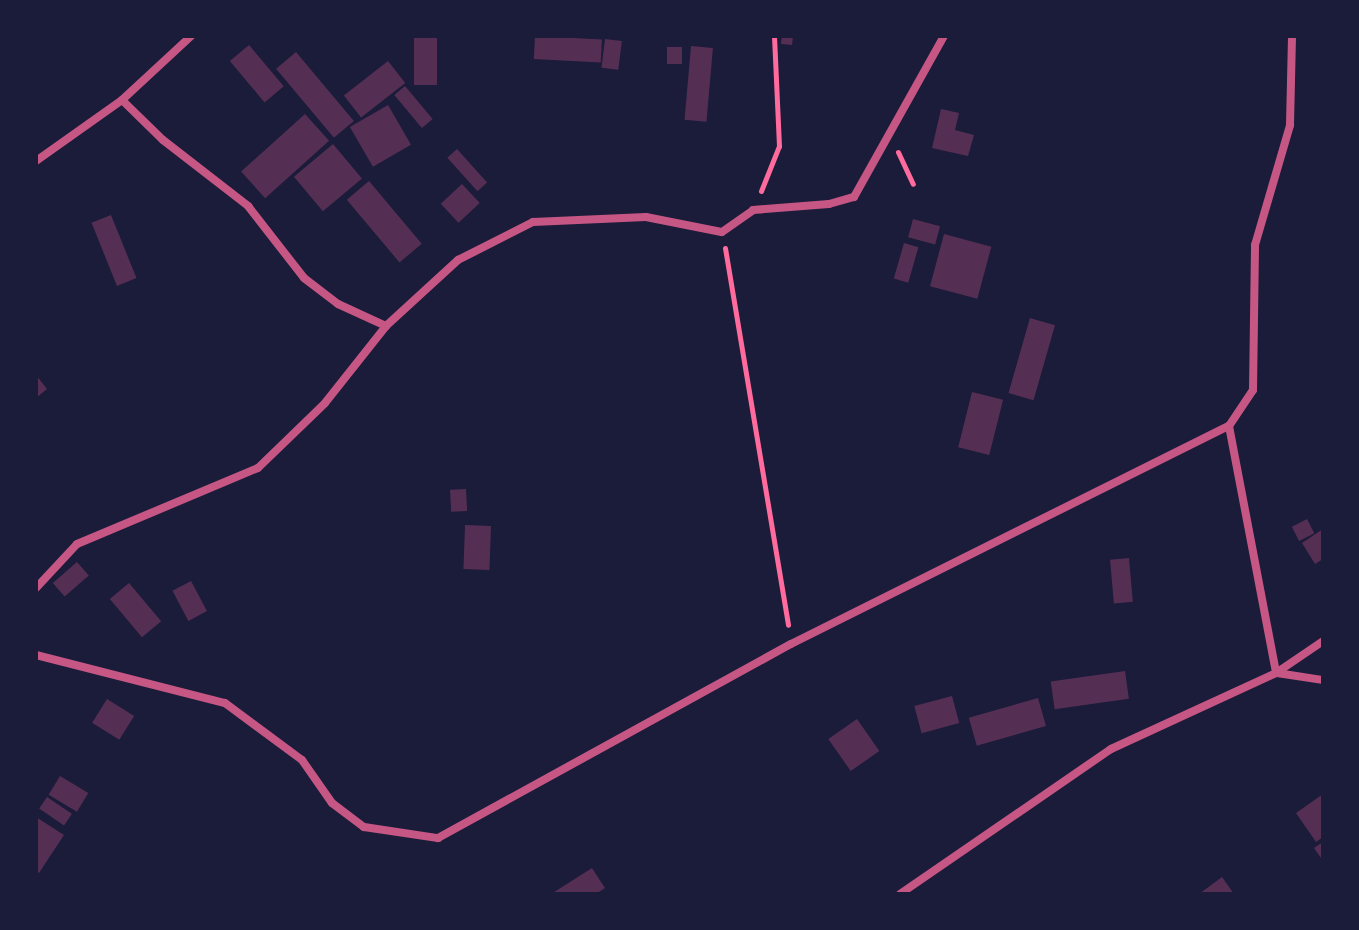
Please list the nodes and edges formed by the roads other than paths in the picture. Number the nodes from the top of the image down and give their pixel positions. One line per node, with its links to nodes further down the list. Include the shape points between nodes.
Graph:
1 (191, 36): 4 (street)
2 (944, 36): 6 (street, via 854,197 753,210 722,232 624,216 533,222 458,260)
3 (1292, 36): 7 (street, via 1290,125 1255,245 1253,390)
4 (122, 100): 5 (street); 6 (street, via 163,140 248,206 304,278 338,304)
5 (36, 161)
6 (386, 326): 8 (street, via 325,403 258,468 77,544)
7 (1229, 426): 10 (street, via 791,644 438,838 364,827 332,803 302,760 225,703); 11 (street)
8 (36, 588)
9 (1323, 641): 11 (street)
10 (36, 655)
11 (1276, 673): 12 (street); 13 (street, via 1111,749)
12 (1323, 680)
13 (900, 894)

